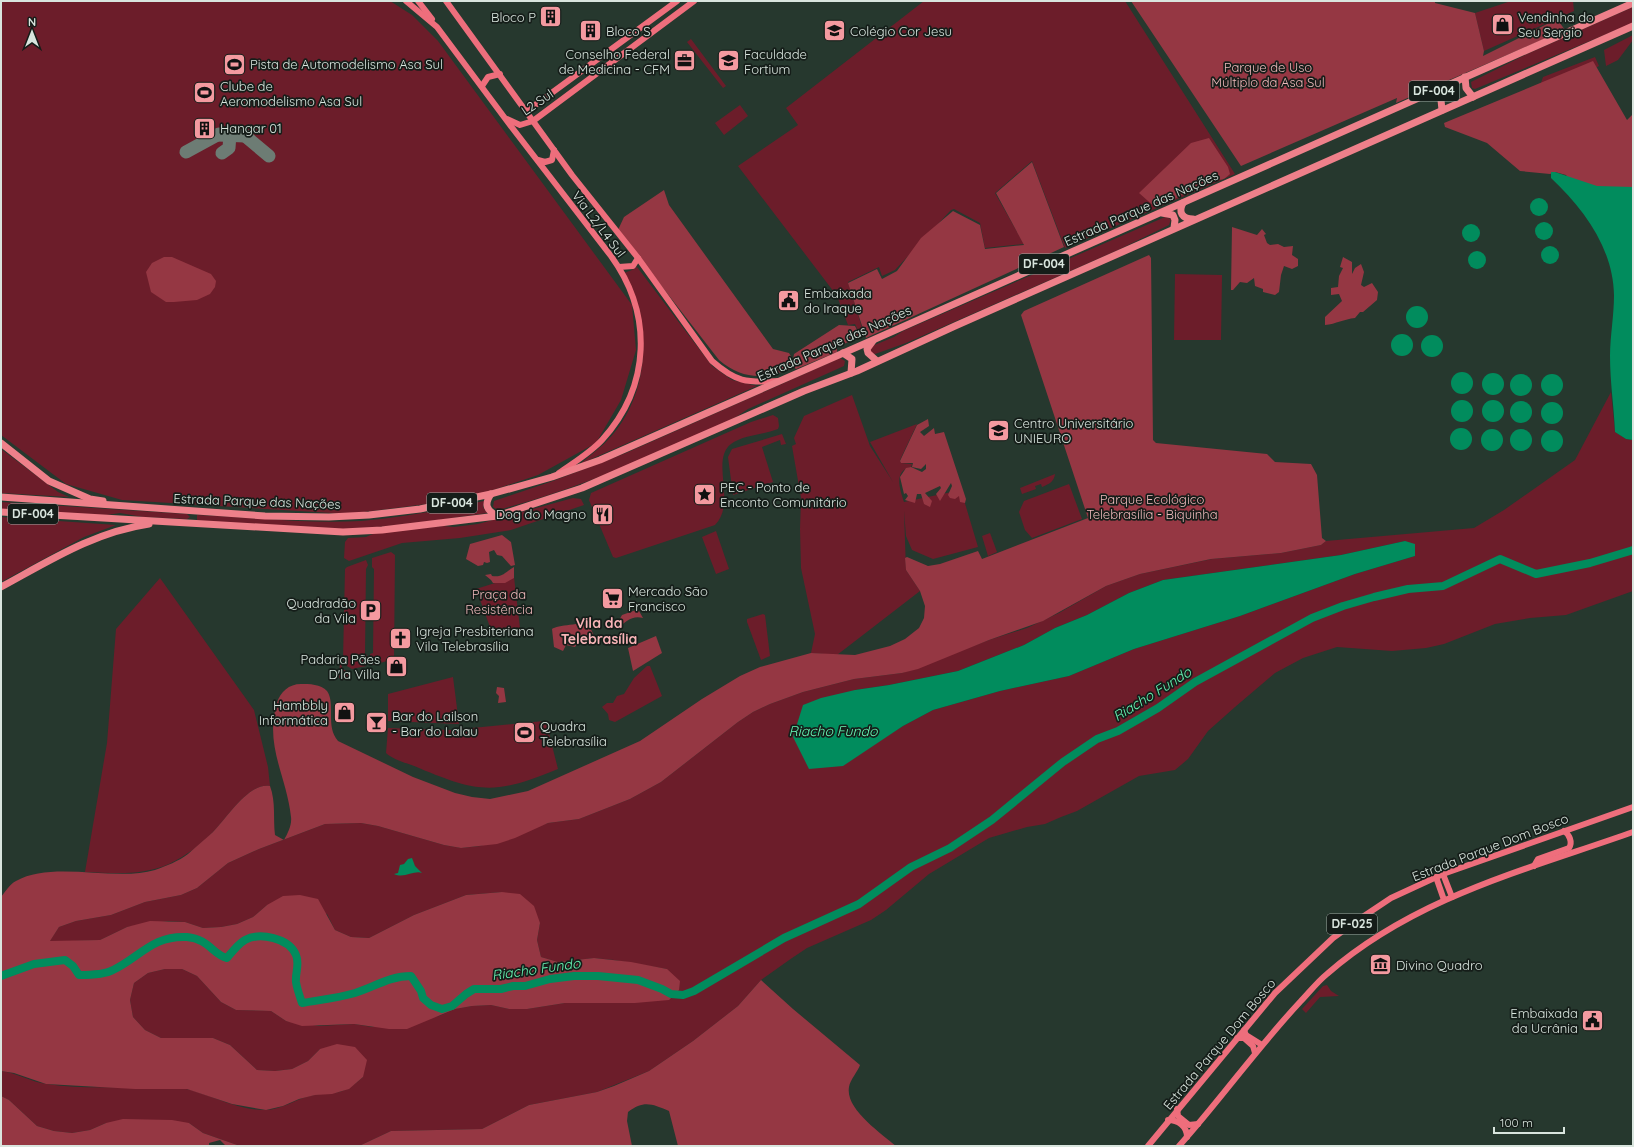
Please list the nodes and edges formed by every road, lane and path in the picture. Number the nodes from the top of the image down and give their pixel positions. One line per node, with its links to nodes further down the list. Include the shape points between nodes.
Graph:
1 (406, 1): 8 (main road, Via L2/L4 Sul)
2 (418, 1): 8 (main road)
3 (446, 1): 11 (main road, Via L2/L4 Sul)
4 (677, 1): 9 (main road, L2 Sul)
5 (694, 1): 10 (main road, L2 Sul)
6 (1633, 3): 12 (highway, Estrada Parque das Nações / DF-004)
7 (1633, 26): 15 (highway, Estrada Parque das Nações / DF-004)
8 (437, 27): 13 (main road, Via L2/L4 Sul)
9 (595, 62): 10 (main road, via 595,67); 17 (main road, L2 Sul)
10 (601, 70): 19 (main road, L2 Sul)
11 (500, 74): 13 (main road, via 488,77); 17 (main road, Via L2/L4 Sul)
12 (1465, 77): 14 (highway, Estrada Parque das Nações / DF-004); 15 (highway, via 1466,88)
13 (482, 86): 18 (main road, Via L2/L4 Sul)
14 (1435, 90): 16 (highway, via 1440,97); 22 (highway, Estrada Parque das Nações / DF-004)
15 (1473, 97): 16 (highway, Estrada Parque das Nações / DF-004)
16 (1442, 110): 24 (highway, Estrada Parque das Nações / DF-004)
17 (526, 111): 19 (main road, Via L2/L4 Sul)
18 (505, 118): 19 (main road, L2 Sul, via 520,125); 21 (main road, Via L2/L4 Sul)
19 (533, 121): 20 (main road, Via L2/L4 Sul)
20 (554, 150): 21 (main road, via 552,160); 26 (main road, Via L2/L4 Sul)
21 (538, 160): 27 (main road, Via L2/L4 Sul)
22 (1183, 203): 23 (highway, Estrada Parque das Nações / DF-004); 24 (highway, via 1183,216 1186,219)
23 (1162, 213): 25 (highway, via 1173,214); 28 (highway, Estrada Parque das Nações / DF-004)
24 (1194, 219): 25 (highway, Estrada Parque das Nações / DF-004)
25 (1174, 228): 30 (highway, Estrada Parque das Nações / DF-004)
26 (638, 258): 27 (main road, via 633,266); 32 (main road, Via L2/L4 Sul, via 712,361 727,375 756,382)
27 (619, 267): 34 (main road, Via L2/L4 Sul, via 634,298 641,330 637,380 628,404 602,441)
28 (873, 340): 29 (highway, Estrada Parque das Nações / DF-004); 30 (highway, via 867,349)
29 (843, 353): 31 (highway, via 852,359); 32 (highway, Estrada Parque das Nações / DF-004)
30 (877, 361): 31 (highway, Estrada Parque das Nações / DF-004)
31 (851, 373): 39 (highway, Estrada Parque das Nações / DF-004, via 582,488)
32 (778, 381): 34 (highway, Estrada Parque das Nações / DF-004, via 600,460)
33 (1, 443): 37 (highway, via 49,481 90,499)
34 (552, 477): 35 (highway, Estrada Parque das Nações / DF-004)
35 (492, 494): 37 (highway, Estrada Parque das Nações / DF-004, via 420,509 329,517 265,516); 39 (highway, via 487,505 490,512)
36 (1, 497): 37 (highway, Estrada Parque das Nações / DF-004)
37 (131, 507)
38 (1, 512): 40 (highway, Estrada Parque das Nações / DF-004)
39 (497, 516): 40 (highway, Estrada Parque das Nações / DF-004, via 382,530 343,532)
40 (162, 522): 41 (highway, via 126,527 99,536)
41 (1, 587)
42 (1633, 807): 43 (main road, Estrada Parque Dom Bosco / DF-025)
43 (1564, 831): 45 (main road, via 1571,843 1569,848 1538,860); 46 (main road, Estrada Parque Dom Bosco / DF-025)
44 (1633, 832): 45 (main road, DF-025)
45 (1534, 866): 48 (main road, DF-025)
46 (1443, 874): 47 (main road, Estrada Parque Dom Bosco / DF-025); 48 (main road)
47 (1436, 877): 49 (main road); 50 (main road, Estrada Parque Dom Bosco / DF-025, via 1391,898 1333,938 1275,993)
48 (1452, 897): 49 (main road, DF-025)
49 (1444, 900): 52 (main road, DF-025, via 1397,924 1341,962)
50 (1244, 1030): 51 (main road, Estrada Parque Dom Bosco / DF-025); 52 (main road, via 1246,1035)
51 (1237, 1038): 53 (main road, via 1244,1038 1253,1046); 54 (main road, Estrada Parque Dom Bosco / DF-025)
52 (1262, 1044): 53 (main road, DF-025)
53 (1254, 1053): 56 (main road, DF-025)
54 (1177, 1110): 55 (main road, Estrada Parque Dom Bosco / DF-025); 56 (main road, via 1178,1116 1189,1125)
55 (1168, 1120): 57 (main road, via 1177,1121 1186,1130); 58 (main road, Estrada Parque Dom Bosco / DF-025)
56 (1199, 1124): 57 (main road, DF-025)
57 (1187, 1137): 59 (main road, DF-025)
58 (1148, 1146)
59 (1179, 1146)

